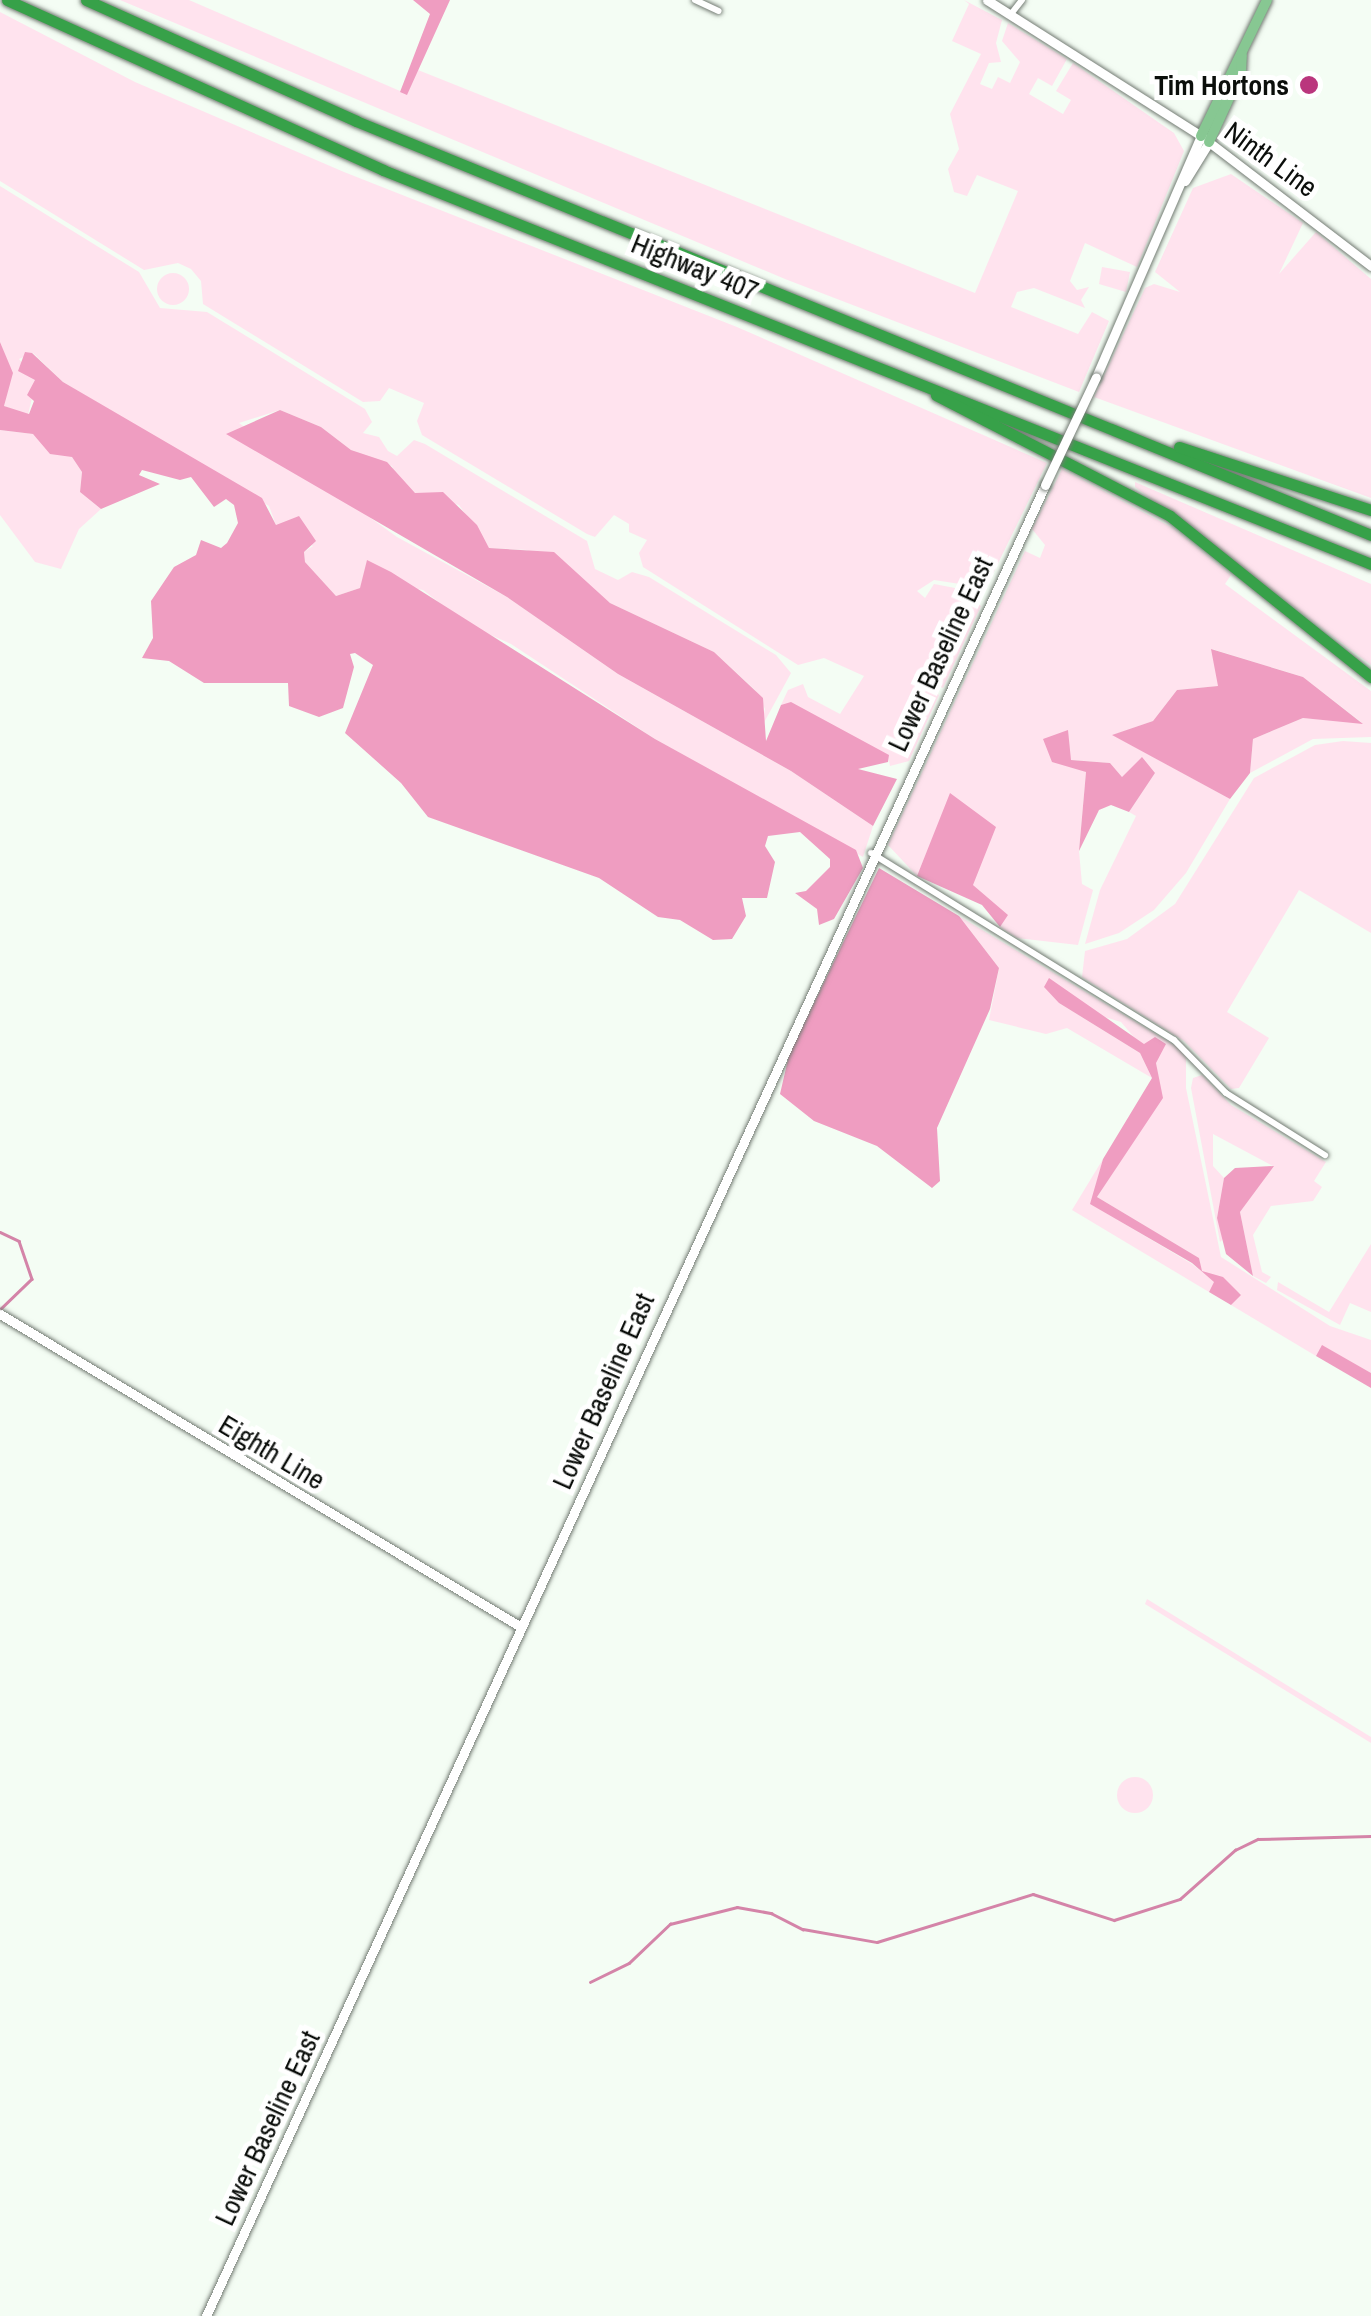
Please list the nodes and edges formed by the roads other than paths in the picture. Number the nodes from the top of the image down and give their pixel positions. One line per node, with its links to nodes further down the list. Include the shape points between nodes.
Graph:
1 (7, 0): 11 (highway, Highway 407, via 270,123)
2 (86, 0): 12 (highway, Highway 407, via 356,121)
3 (695, 0): 7 (street)
4 (987, 0): 8 (main road, Ninth Line)
5 (1022, 0): 8 (street)
6 (1267, 0): 9 (main road)
7 (719, 11)
8 (1011, 14): 9 (main road, Ninth Line)
9 (1205, 139): 10 (main road, Ninth Line); 17 (main road, Lower Baseline East, bridge)
10 (1371, 266)
11 (925, 386): 15 (highway, Highway 407); 16 (highway, via 948,404 1170,516)
12 (1061, 406): 13 (highway); 14 (highway, Highway 407)
13 (1371, 510)
14 (1371, 535)
15 (1371, 564)
16 (1371, 677)
17 (871, 853): 18 (street, via 1174,1040 1226,1093); 20 (main road, Lower Baseline East)
18 (1325, 1156)
19 (0, 1314): 20 (main road, Eighth Line)
20 (521, 1627): 21 (main road, Lower Baseline East)
21 (206, 2316)

